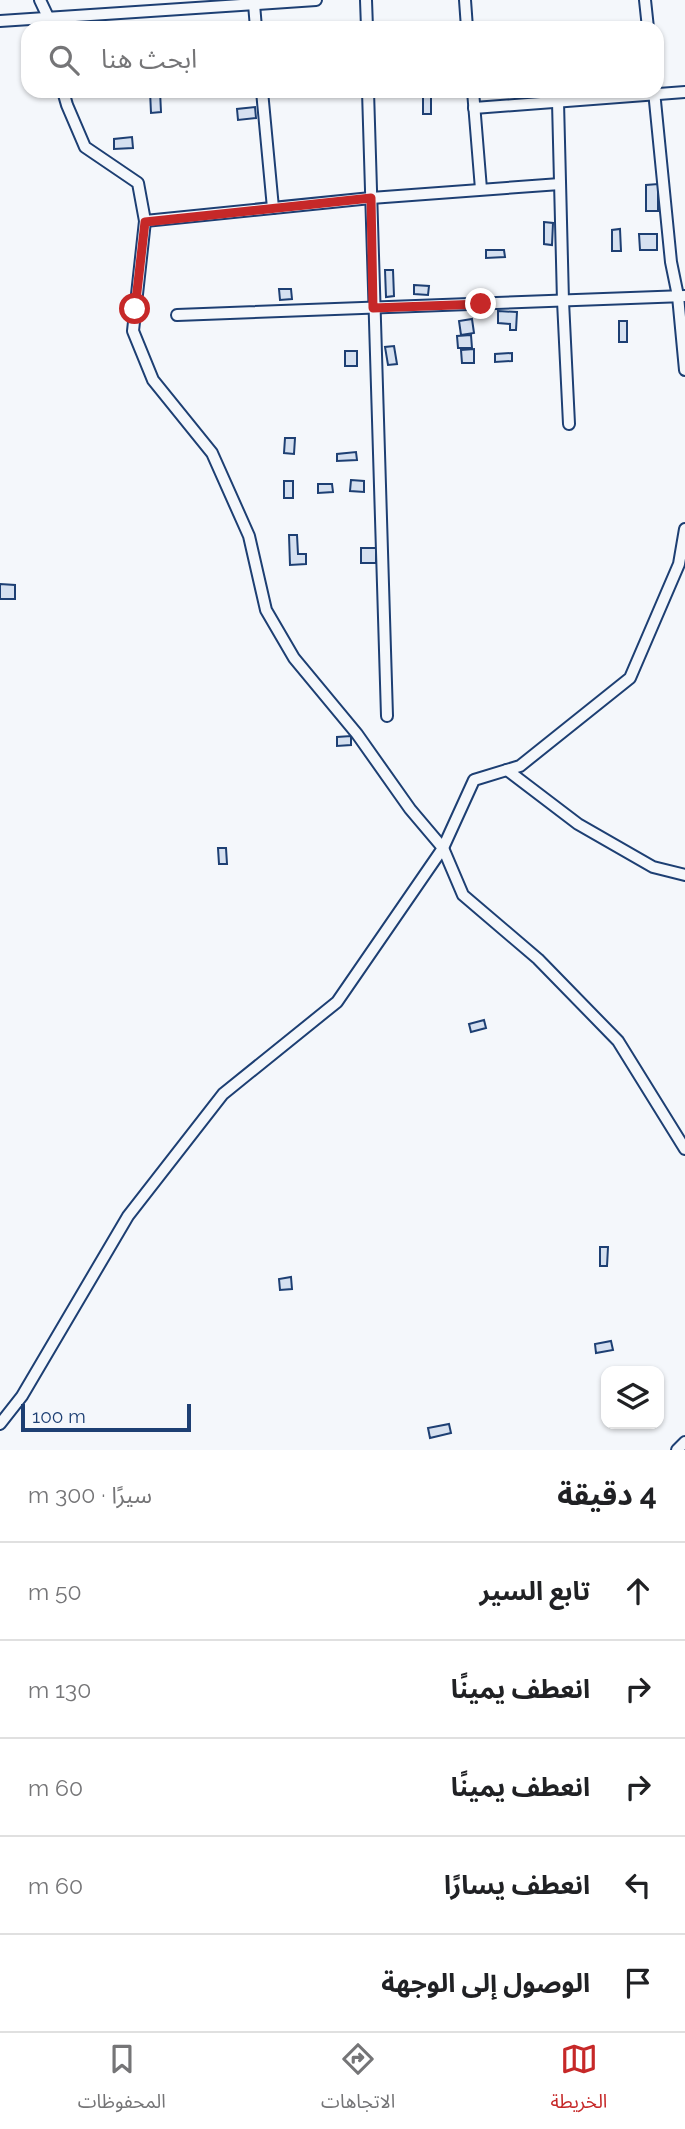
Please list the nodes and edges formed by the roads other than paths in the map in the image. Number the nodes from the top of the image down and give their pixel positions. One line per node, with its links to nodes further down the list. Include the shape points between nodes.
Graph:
1 (40, 0): 8 (street)
2 (316, 0): 6 (street)
3 (366, 0): 11 (street)
4 (465, 0): 12 (street)
5 (645, 0): 13 (street)
6 (254, 4): 9 (street); 10 (street)
7 (0, 21): 14 (street)
8 (48, 21)
9 (71, 21)
10 (255, 21)
11 (367, 21)
12 (466, 21)
13 (647, 21)
14 (21, 22)
15 (685, 92): 16 (street)
16 (664, 93)
17 (64, 98): 29 (street, via 85,147 138,183)
18 (263, 98): 28 (street)
19 (368, 98): 27 (street)
20 (473, 98): 24 (street)
21 (601, 98): 23 (street)
22 (655, 98): 30 (street, via 671,262)
23 (558, 102): 24 (street); 25 (street)
24 (474, 108): 26 (street)
25 (560, 184): 26 (street); 31 (street)
26 (481, 188): 27 (street)
27 (371, 198): 28 (street); 32 (street)
28 (273, 208): 29 (street)
29 (145, 222): 39 (street, via 133,331 153,380 212,453 249,536 266,610 294,658)
30 (681, 296): 31 (street); 34 (street)
31 (563, 301): 32 (street); 35 (street)
32 (373, 308): 33 (street); 37 (street)
33 (177, 315)
34 (685, 370)
35 (569, 424)
36 (685, 529): 38 (street, via 679,564 630,678 520,766)
37 (387, 716)
38 (507, 770): 39 (street, via 474,779); 40 (street, via 578,824 653,867)
39 (443, 848): 41 (street, via 463,895 538,959 618,1041); 42 (street, via 337,1003 223,1094 128,1216 22,1396)
40 (685, 875)
41 (685, 1149)
42 (0, 1424)
43 (685, 1442): 44 (street)
44 (677, 1450)

